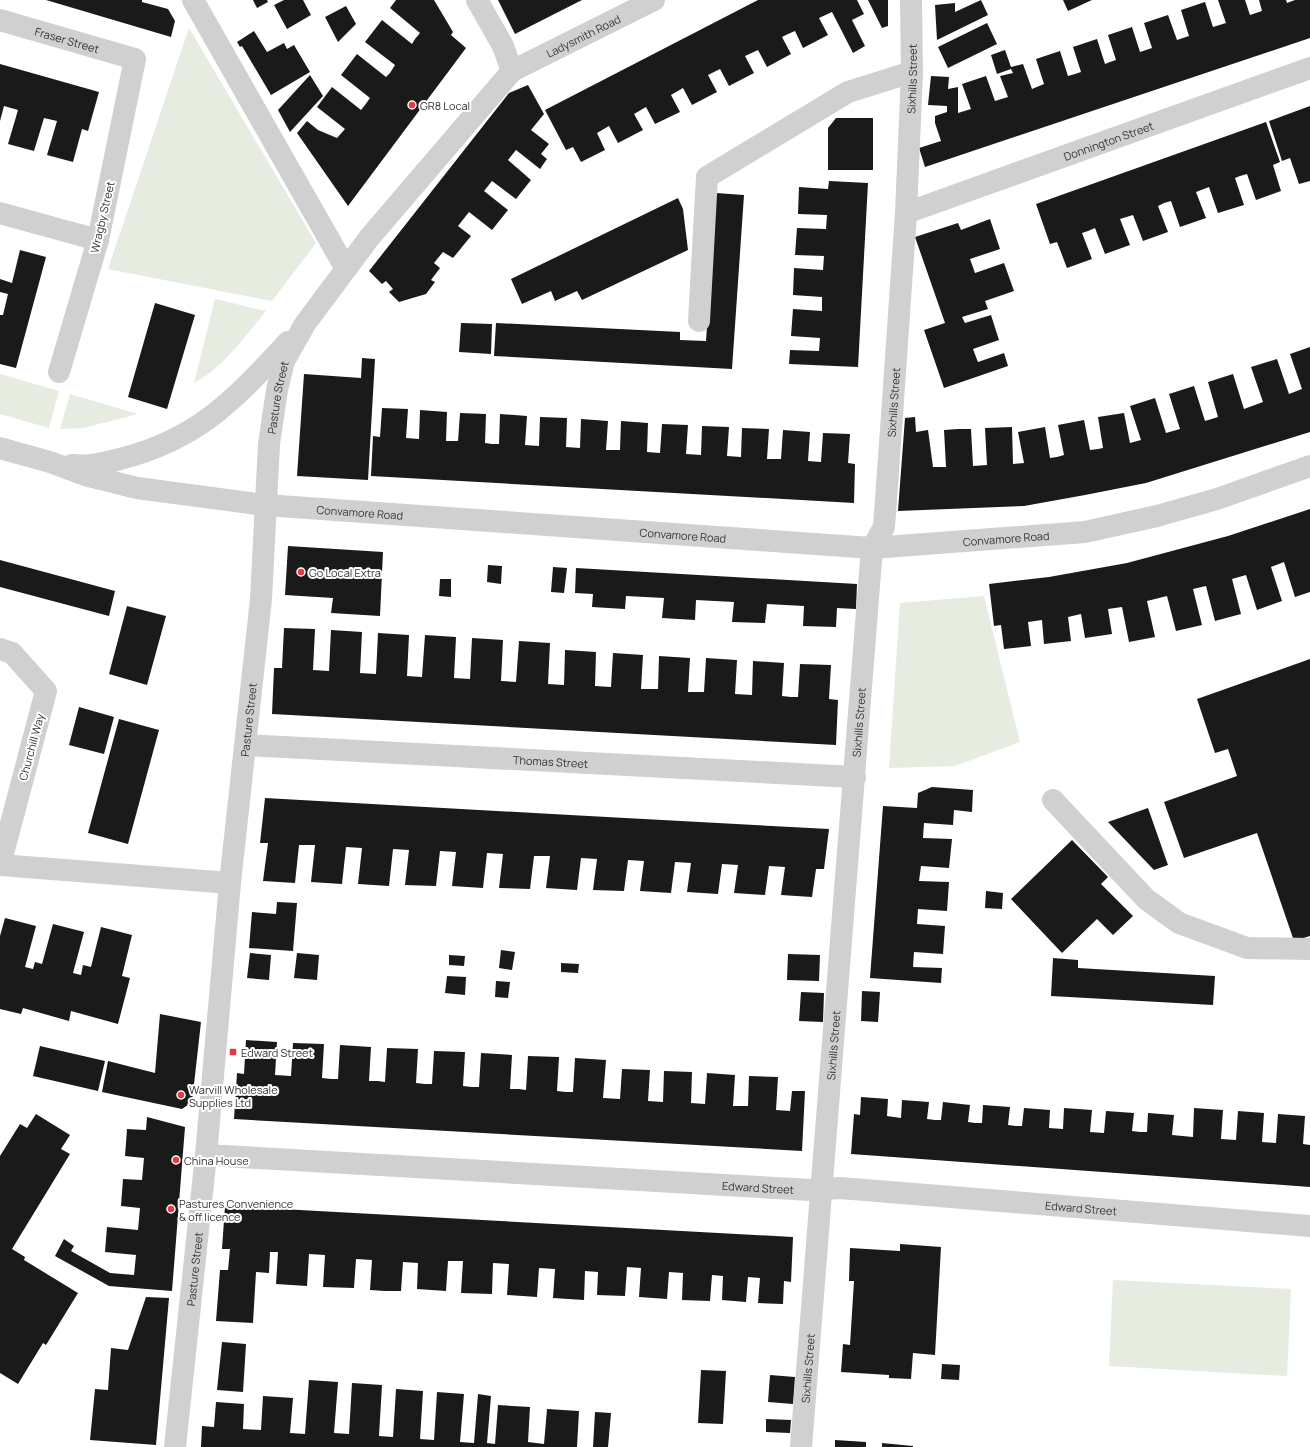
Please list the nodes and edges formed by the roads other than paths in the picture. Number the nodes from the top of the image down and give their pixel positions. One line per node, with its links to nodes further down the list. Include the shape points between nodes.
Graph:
1 (193, 0): 13 (street)
2 (477, 0): 8 (street, via 503,46)
3 (654, 0): 8 (street, Ladysmith Road)
4 (911, 0): 9 (street, Sixhills Street)
5 (0, 20): 6 (street, Fraser Street)
6 (135, 59): 12 (street, Wragby Street)
7 (1310, 68): 10 (street, Donnington Street)
8 (512, 71): 13 (street, Pasture Street, via 369,238)
9 (912, 72): 10 (street, Sixhills Street); 14 (street, via 848,92 707,177)
10 (906, 213): 21 (street, Sixhills Street, via 884,527)
11 (0, 214): 12 (street)
12 (98, 240): 16 (street, Wragby Street)
13 (346, 269): 15 (street, Pasture Street)
14 (698, 321)
15 (305, 324): 18 (street, Convamore Road, via 241,393 218,413 184,435 157,447 100,464 81,466); 20 (street, Pasture Street, via 284,361 277,390 269,444)
16 (59, 372)
17 (0, 448): 18 (street, Convamore Road)
18 (50, 462): 20 (street, Convamore Road, via 85,475 137,488)
19 (1310, 466): 21 (street, Convamore Road, via 1157,516 1085,532)
20 (266, 505): 21 (street, Convamore Road); 23 (street, Pasture Street, via 261,599)
21 (872, 548): 24 (street, Sixhills Street)
22 (0, 649): 26 (street, Churchill Way, via 12,653 46,691)
23 (246, 745): 24 (street, Thomas Street); 27 (street, Pasture Street)
24 (855, 777): 30 (street, Sixhills Street)
25 (1053, 800): 28 (street, via 1146,899 1179,923 1247,948)
26 (0, 865): 27 (street, Churchill Way)
27 (230, 883): 29 (street, Pasture Street)
28 (1310, 949)
29 (206, 1155): 30 (street, Edward Street); 32 (street, Pasture Street)
30 (821, 1190): 31 (street, Edward Street, via 840,1188); 33 (street, Sixhills Street)
31 (1310, 1226)
32 (175, 1447)
33 (801, 1447)

